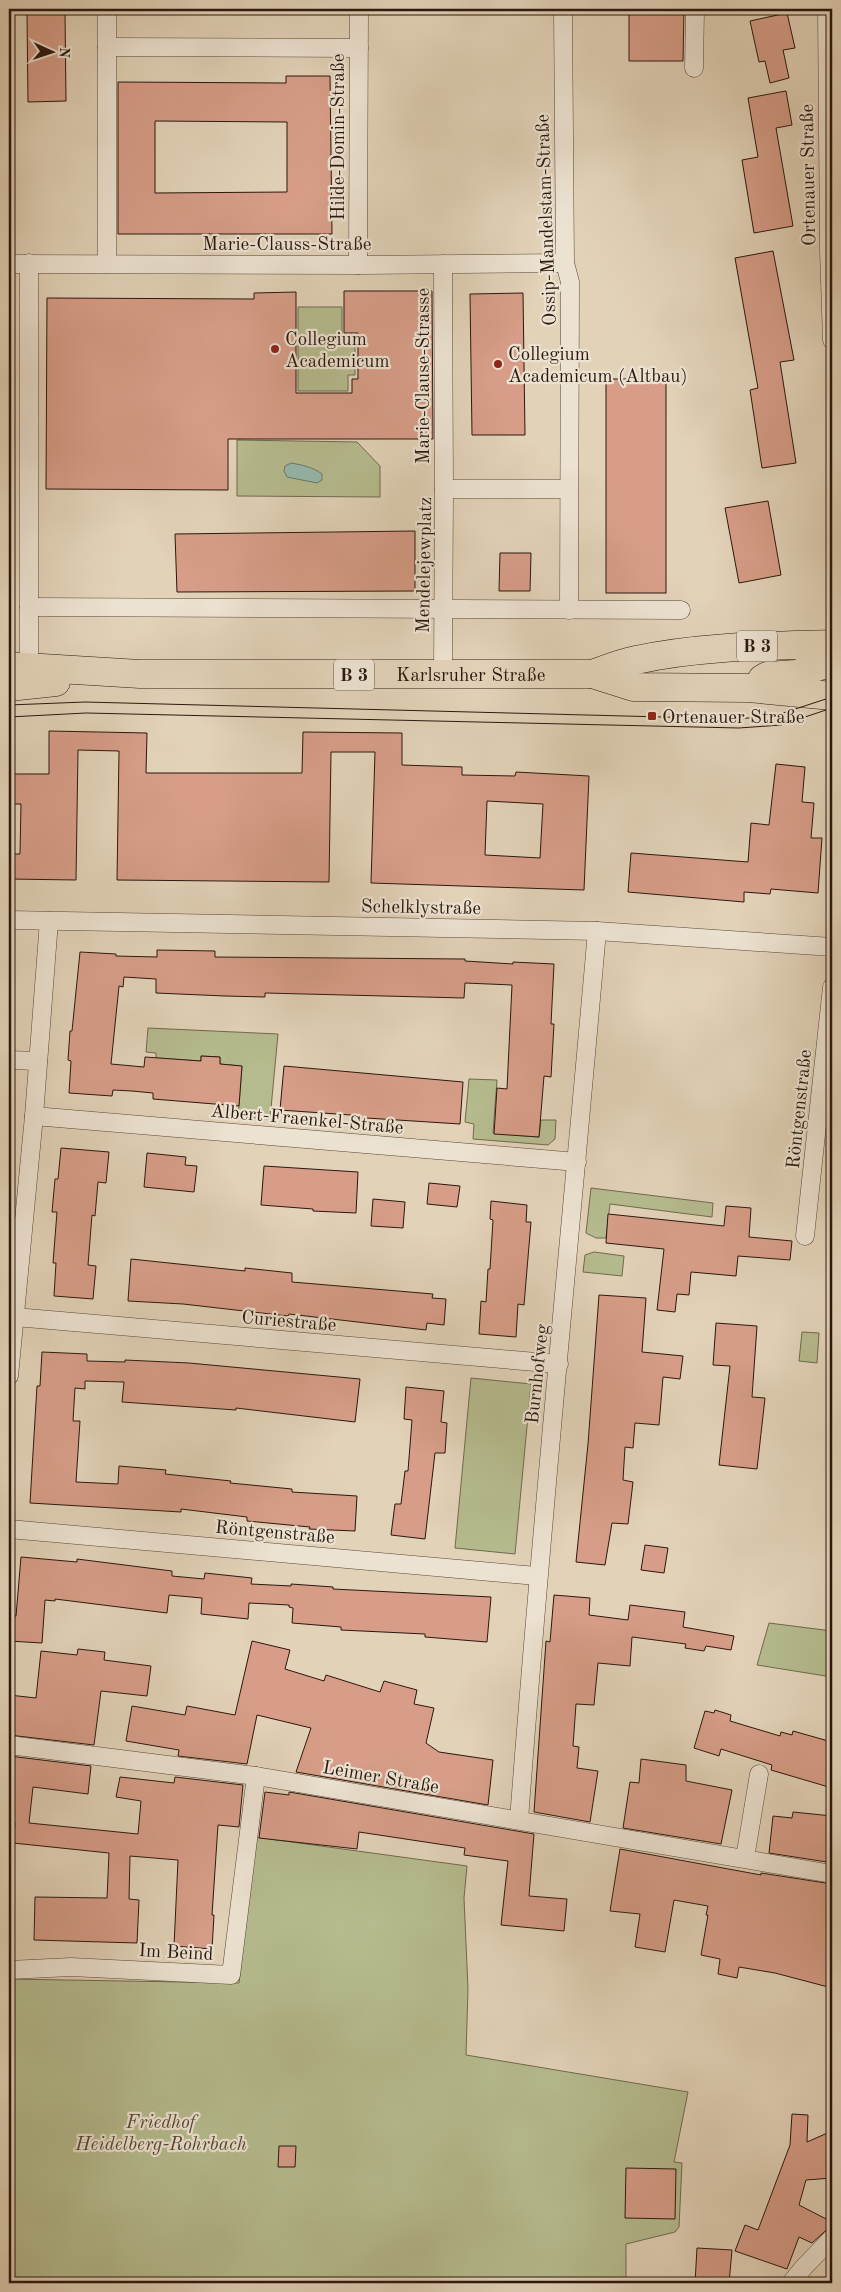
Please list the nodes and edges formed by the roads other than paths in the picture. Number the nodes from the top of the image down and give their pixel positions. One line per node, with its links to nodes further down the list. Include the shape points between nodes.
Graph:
1 (107, 9): 6 (street)
2 (359, 9): 7 (street, Hilde-Domin-Straße)
3 (563, 9): 11 (street, Ossip-Mandelstam-Straße)
4 (695, 9): 8 (street)
5 (827, 9): 9 (street, Ortenauer Straße)
6 (107, 47): 7 (street); 13 (street)
7 (359, 48): 15 (street, Hilde-Domin-Straße)
8 (694, 68)
9 (830, 251): 16 (street, Ortenauer Straße)
10 (29, 263): 12 (street, Marie-Clauss-Straße); 13 (street, Marie-Clauss-Straße); 19 (street)
11 (565, 263): 14 (street, Marie-Clauss-Straße); 18 (street, Ossip-Mandelstam-Straße, via 570,282)
12 (9, 264)
13 (107, 264): 15 (street, Marie-Clauss-Straße)
14 (443, 264): 15 (street, Marie-Clauss-Straße); 17 (street, Marie-Clause-Strasse)
15 (358, 266)
16 (832, 340)
17 (444, 489): 18 (street, Mendelejewplatz); 20 (street, Mendelejewplatz)
18 (569, 489): 21 (street, Ossip-Mandelstam-Straße)
19 (29, 607): 20 (street); 25 (street)
20 (443, 610): 21 (street); 28 (street, Mendelejewplatz)
21 (568, 610): 22 (street)
22 (681, 610)
23 (832, 644): 27 (main road, Karlsruher Straße / B 3, via 682,652 634,660)
24 (832, 662): 30 (main road, B 3, via 796,674 767,676)
25 (19, 666): 26 (main road, Karlsruher Straße / B 3)
26 (140, 674): 28 (main road, Karlsruher Straße / B 3); 29 (main road, Karlsruher Straße / B 3)
27 (592, 674): 28 (main road, Karlsruher Straße / B 3); 30 (main road, Karlsruher Straße / B 3, via 633,687)
28 (443, 675)
29 (9, 686)
30 (748, 688): 31 (main road, Karlsruher Straße / B 3)
31 (832, 696)
32 (9, 920): 33 (street, Schelklystraße)
33 (49, 921): 34 (street, Schelklystraße); 38 (street)
34 (597, 931): 35 (street, Schelklystraße); 40 (street, Burnhofweg)
35 (832, 947)
36 (832, 987): 41 (street, Röntgenstraße)
37 (9, 1060): 38 (street)
38 (38, 1061): 39 (street)
39 (34, 1116): 40 (street, Albert-Fraenkel-Straße); 42 (street)
40 (577, 1162): 44 (street, Burnhofweg)
41 (804, 1236)
42 (13, 1285): 43 (street)
43 (14, 1317): 44 (street, Curiestraße); 45 (street)
44 (559, 1364): 47 (street, Burnhofweg)
45 (9, 1376)
46 (9, 1529): 47 (street, Röntgenstraße)
47 (537, 1576): 51 (street, Burnhofweg)
48 (9, 1745): 50 (street, Leimer Straße)
49 (759, 1774): 52 (street)
50 (256, 1776): 51 (street, Leimer Straße); 54 (street, Im Beind, via 231,1975 71,1967)
51 (519, 1820): 52 (street, Leimer Straße)
52 (745, 1858): 53 (street, Leimer Straße)
53 (832, 1874)
54 (9, 1970)
55 (832, 2238): 56 (street)
56 (791, 2283)

